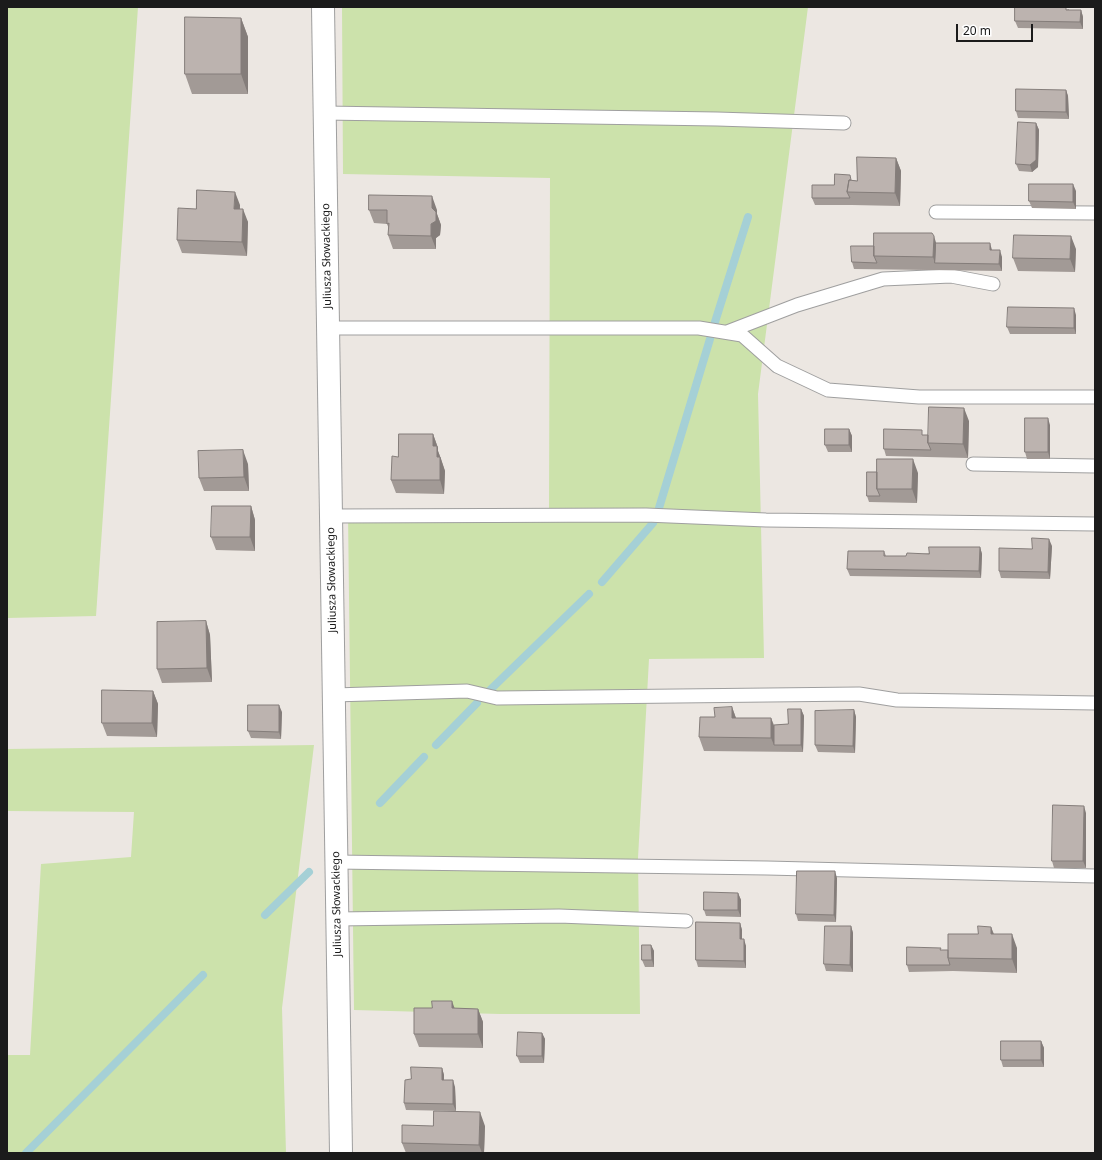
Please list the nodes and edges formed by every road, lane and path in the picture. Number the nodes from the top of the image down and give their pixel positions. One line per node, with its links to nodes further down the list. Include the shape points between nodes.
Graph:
1 (322, 7): 2 (street, Juliusza Słowackiego)
2 (324, 113): 3 (lane); 7 (street, Juliusza Słowackiego)
3 (844, 123)
4 (936, 212): 5 (lane)
5 (1095, 213)
6 (993, 284): 8 (lane, via 951,276 883,279 796,306)
7 (328, 328): 8 (lane, via 698,328); 12 (street, Juliusza Słowackiego)
8 (726, 333): 9 (lane, via 742,335 777,366 828,390 919,397)
9 (1095, 397)
10 (972, 464): 11 (lane)
11 (1095, 466)
12 (330, 516): 13 (lane, via 646,515 766,520); 14 (street, Juliusza Słowackiego)
13 (1095, 524)
14 (334, 695): 15 (lane, via 467,691 497,698 859,694 897,700); 16 (street, Juliusza Słowackiego)
15 (1095, 703)
16 (336, 862): 17 (lane); 18 (street, Juliusza Słowackiego)
17 (1095, 876)
18 (337, 919): 19 (lane, via 559,916); 20 (street, Juliusza Słowackiego)
19 (686, 921)
20 (340, 1153)

